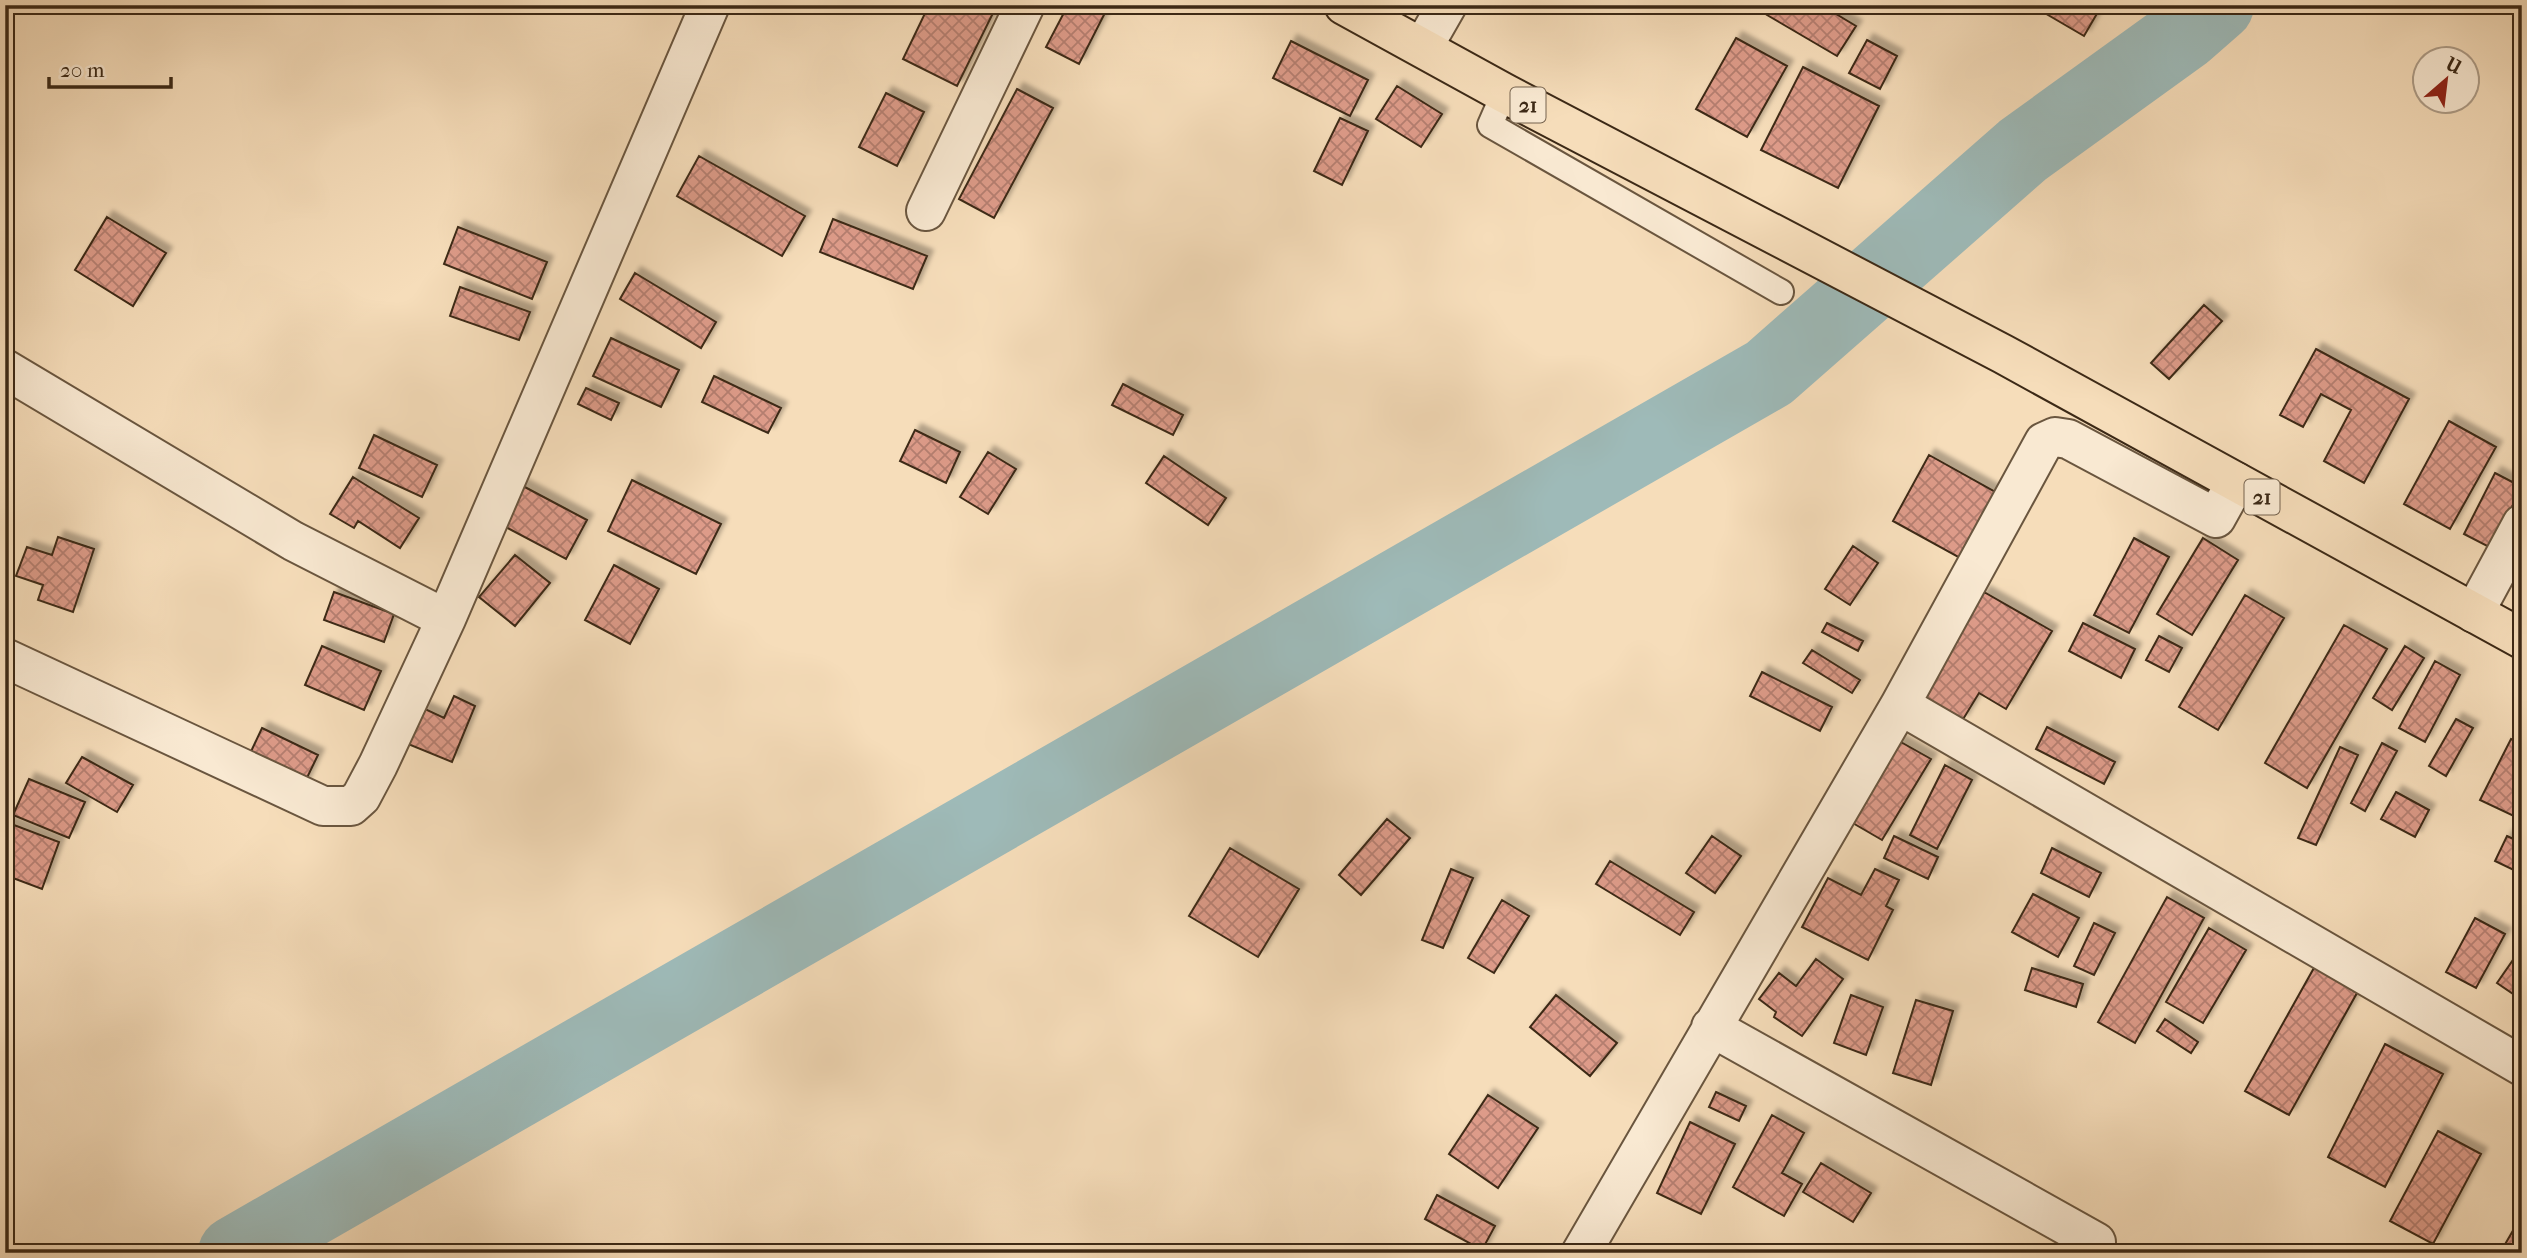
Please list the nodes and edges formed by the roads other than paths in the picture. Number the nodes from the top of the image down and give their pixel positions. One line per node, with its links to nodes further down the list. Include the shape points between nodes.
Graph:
1 (710, 5): 13 (street)
2 (1025, 5): 7 (street)
3 (1343, 5): 5 (highway, 21)
4 (1447, 5): 5 (street)
5 (1423, 47): 6 (highway, 21)
6 (1504, 93): 8 (lane, via 1490,125); 10 (highway, 21, via 2003,354)
7 (926, 211)
8 (1781, 292)
9 (5, 369): 13 (street, via 293,541)
10 (2236, 482): 12 (highway, 21); 16 (street, via 2216,518 2068,439 2055,437 2044,442)
11 (2522, 524): 12 (street)
12 (2474, 613): 14 (highway, 21)
13 (446, 619): 15 (street, via 361,797 345,807 323,806 282,789)
14 (2522, 639)
15 (5, 658)
16 (1899, 705): 17 (street); 18 (street)
17 (1711, 1027): 19 (street); 20 (street)
18 (2522, 1066)
19 (2096, 1242)
20 (1581, 1253)

